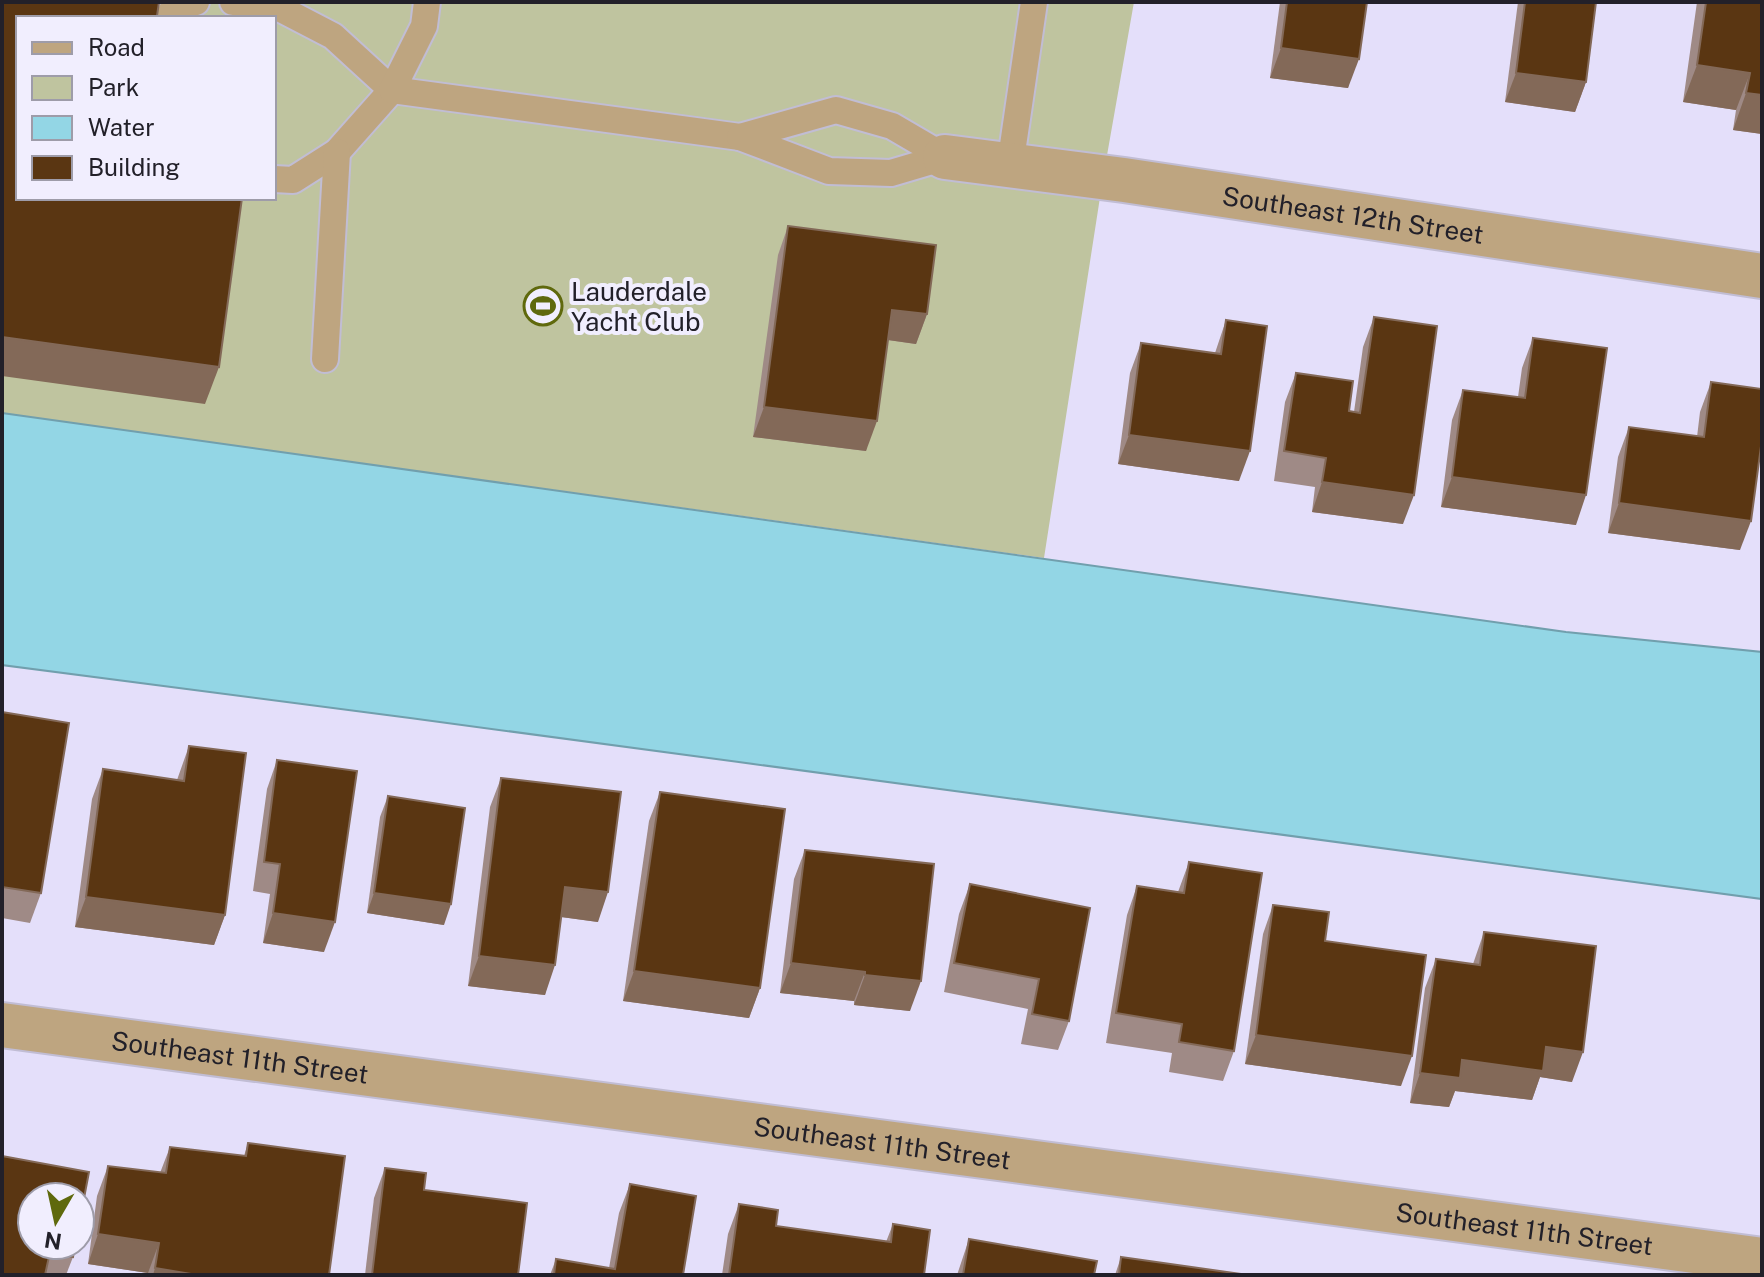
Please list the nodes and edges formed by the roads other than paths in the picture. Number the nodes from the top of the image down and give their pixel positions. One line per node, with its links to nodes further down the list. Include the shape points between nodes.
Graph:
1 (194, 2): 5 (lane, via 172,10)
2 (233, 2): 6 (lane, via 281,9 333,36)
3 (427, 2): 6 (lane, via 424,26)
4 (1034, 2): 10 (lane)
5 (170, 16)
6 (392, 90): 7 (lane); 8 (lane)
7 (740, 137): 9 (lane, via 829,171 891,173); 9 (lane, via 836,110 892,126)
8 (337, 152): 11 (lane, via 293,180); 13 (lane)
9 (945, 157): 10 (street, Southeast 12th Street)
10 (1010, 166): 12 (street, Southeast 12th Street)
11 (276, 179)
12 (1762, 276)
13 (325, 359)
14 (2, 1025): 15 (street, Southeast 11th Street)
15 (1762, 1260)

